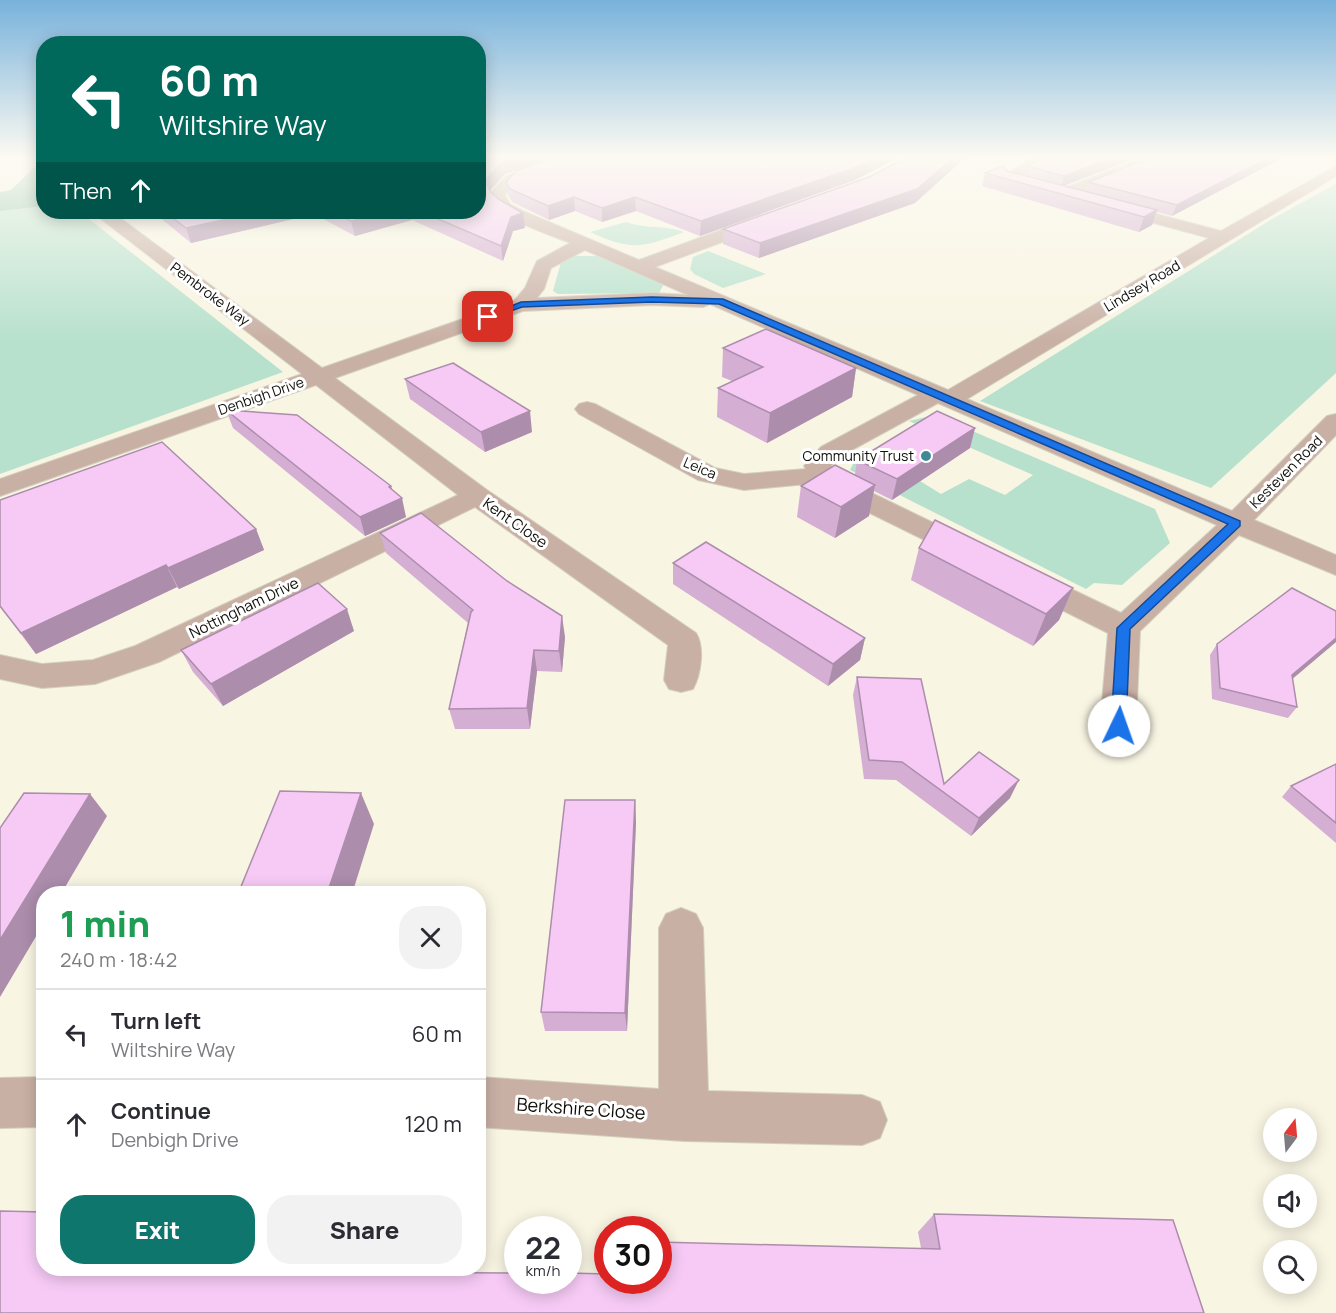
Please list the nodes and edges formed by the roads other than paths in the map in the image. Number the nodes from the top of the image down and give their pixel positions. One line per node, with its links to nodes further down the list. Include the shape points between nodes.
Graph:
1 (112, 219): 11 (street, Pembroke Way)
2 (530, 219): 7 (street)
3 (767, 219): 8 (street)
4 (1157, 219): 6 (street)
5 (1254, 219): 6 (street, Lindsey Road)
6 (1224, 237): 12 (street, Lindsey Road)
7 (586, 243): 8 (street); 10 (street, via 543,265 534,289)
8 (640, 266): 9 (street)
9 (720, 301): 10 (street, Denbigh Drive, via 652,299); 12 (street)
10 (521, 305): 11 (street, Denbigh Drive)
11 (317, 376): 16 (street, Denbigh Drive); 17 (street, Kent Close)
12 (942, 397): 15 (street, Lindsey Road, via 830,452 817,466); 18 (street)
13 (587, 409): 15 (street, Leica, via 707,474 744,482)
14 (1336, 421): 18 (street, Kesteven Road)
15 (824, 475): 20 (street, via 834,485)
16 (0, 488)
17 (477, 496): 21 (street, Nottingham Drive, via 147,654 95,672 42,676); 22 (street, Kent Close, via 685,641)
18 (1236, 523): 19 (street); 20 (street, Kesteven Road)
19 (1336, 566)
20 (1124, 628): 23 (street)
21 (0, 667)
22 (681, 680)
23 (1119, 726)
24 (681, 928): 28 (street)
25 (36, 1102): 26 (street)
26 (0, 1103)
27 (486, 1103): 28 (street, Berkshire Close)
28 (684, 1116): 29 (street, Berkshire Close)
29 (862, 1120)

